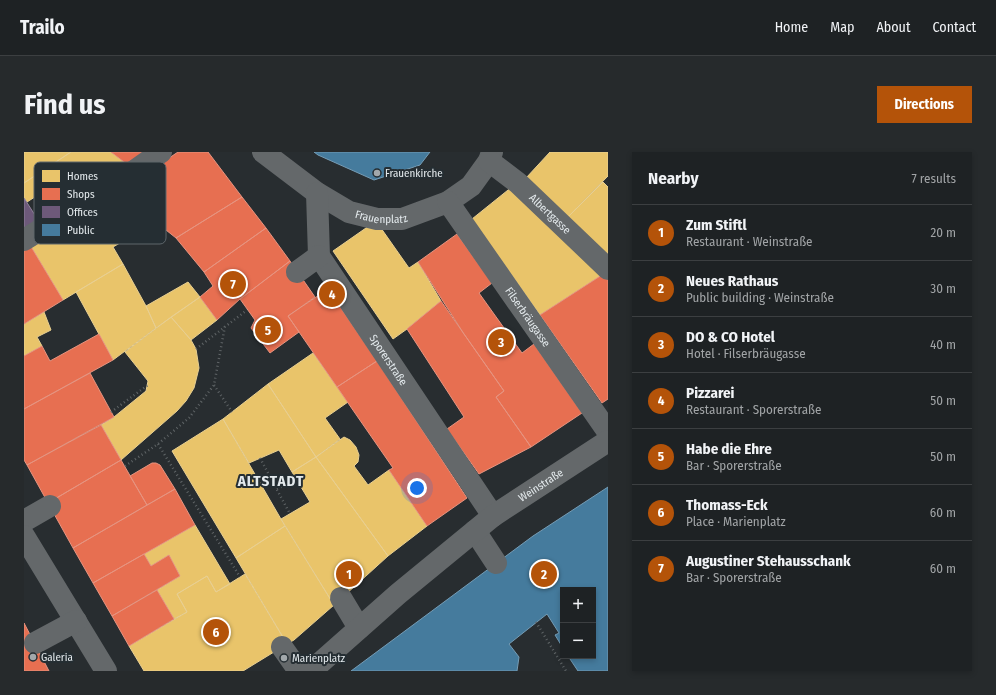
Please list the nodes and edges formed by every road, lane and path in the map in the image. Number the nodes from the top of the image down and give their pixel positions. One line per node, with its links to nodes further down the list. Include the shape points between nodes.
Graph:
1 (161, 152): 4 (street)
2 (263, 152): 5 (street, Frauenplatz)
3 (491, 156): 6 (street, Frauenplatz, via 471,186); 10 (street, Albertgasse)
4 (147, 162)
5 (317, 193): 6 (street, Frauenplatz, via 349,212 377,219 402,220); 9 (street)
6 (448, 202): 19 (street, Filserbräugasse)
7 (34, 234): 8 (street)
8 (24, 240)
9 (319, 256): 11 (street); 28 (street, Sporerstraße)
10 (608, 270)
11 (297, 272)
12 (247, 310): 13 (path)
13 (225, 326): 14 (path); 15 (path)
14 (196, 349)
15 (214, 384): 18 (path); 21 (path, via 189,418)
16 (148, 385): 17 (path)
17 (111, 412)
18 (232, 412)
19 (608, 432)
20 (608, 441): 28 (street, Weinstraße)
21 (158, 444): 23 (path); 33 (path)
22 (260, 458): 25 (path)
23 (124, 466)
24 (296, 479): 25 (path)
25 (277, 489): 27 (path)
26 (50, 506): 29 (street)
27 (290, 514)
28 (493, 516): 30 (street, Weinstraße)
29 (24, 521)
30 (475, 531): 32 (street); 37 (street, Weinstraße)
31 (24, 536): 35 (street)
32 (496, 563)
33 (240, 577)
34 (341, 598): 37 (street)
35 (76, 621): 38 (street); 40 (street)
36 (536, 622): 43 (path)
37 (359, 628): 42 (street, Weinstraße)
38 (35, 643)
39 (282, 647): 41 (street)
40 (106, 671)
41 (299, 671)
42 (311, 671)
43 (566, 671)

